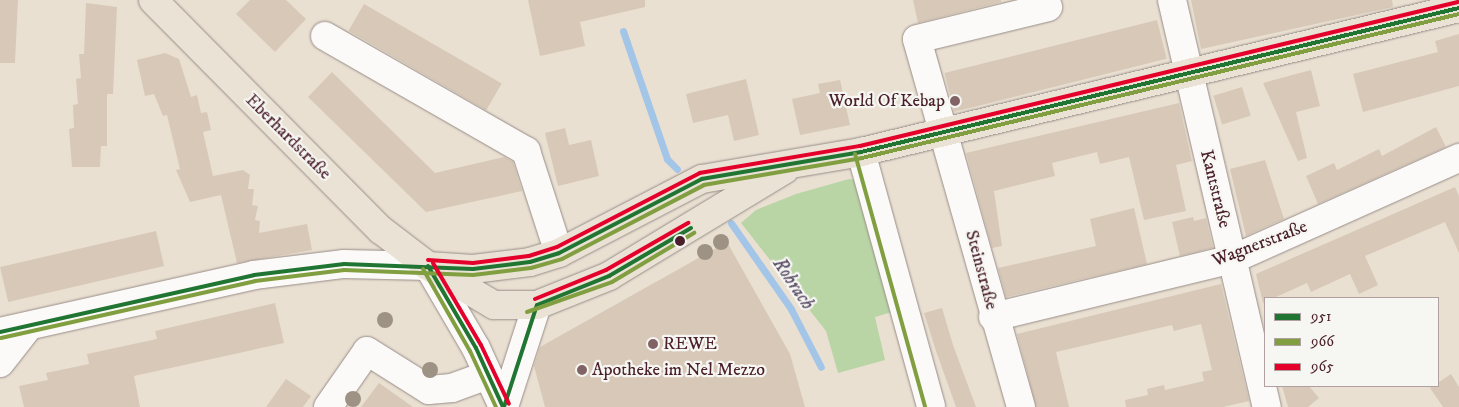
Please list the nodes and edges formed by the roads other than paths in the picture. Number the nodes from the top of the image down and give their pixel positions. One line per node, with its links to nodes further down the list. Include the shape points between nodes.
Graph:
1 (154, 0): 13 (main road, Eberhardstraße, via 368,217)
2 (1172, 0): 6 (street, Kantstraße)
3 (1048, 8): 7 (street, Steinstraße, via 917,39)
4 (1459, 8): 6 (main road)
5 (325, 36): 11 (street, via 526,151)
6 (1186, 72): 7 (main road); 12 (street, Kantstraße)
7 (944, 132): 8 (main road); 15 (street, Steinstraße)
8 (861, 152): 10 (main road); 22 (street)
9 (1459, 158): 12 (street, Wagnerstraße)
10 (790, 167): 11 (main road, via 702,179); 14 (main road, via 609,276)
11 (559, 253): 13 (main road, via 513,266)
12 (1232, 259): 15 (street, Wagnerstraße); 24 (street, Kantstraße)
13 (428, 266): 14 (main road, Eberhardstraße, via 494,305); 16 (street, via 344,264 254,275); 19 (street)
14 (537, 305): 21 (street)
15 (993, 317): 23 (street, Steinstraße)
16 (29, 326): 17 (street); 18 (street)
17 (0, 332)
18 (0, 363)
19 (488, 375): 20 (street, via 452,388 429,390 367,351); 21 (street)
20 (328, 407)
21 (504, 407)
22 (931, 407)
23 (1021, 407)
24 (1266, 407)

